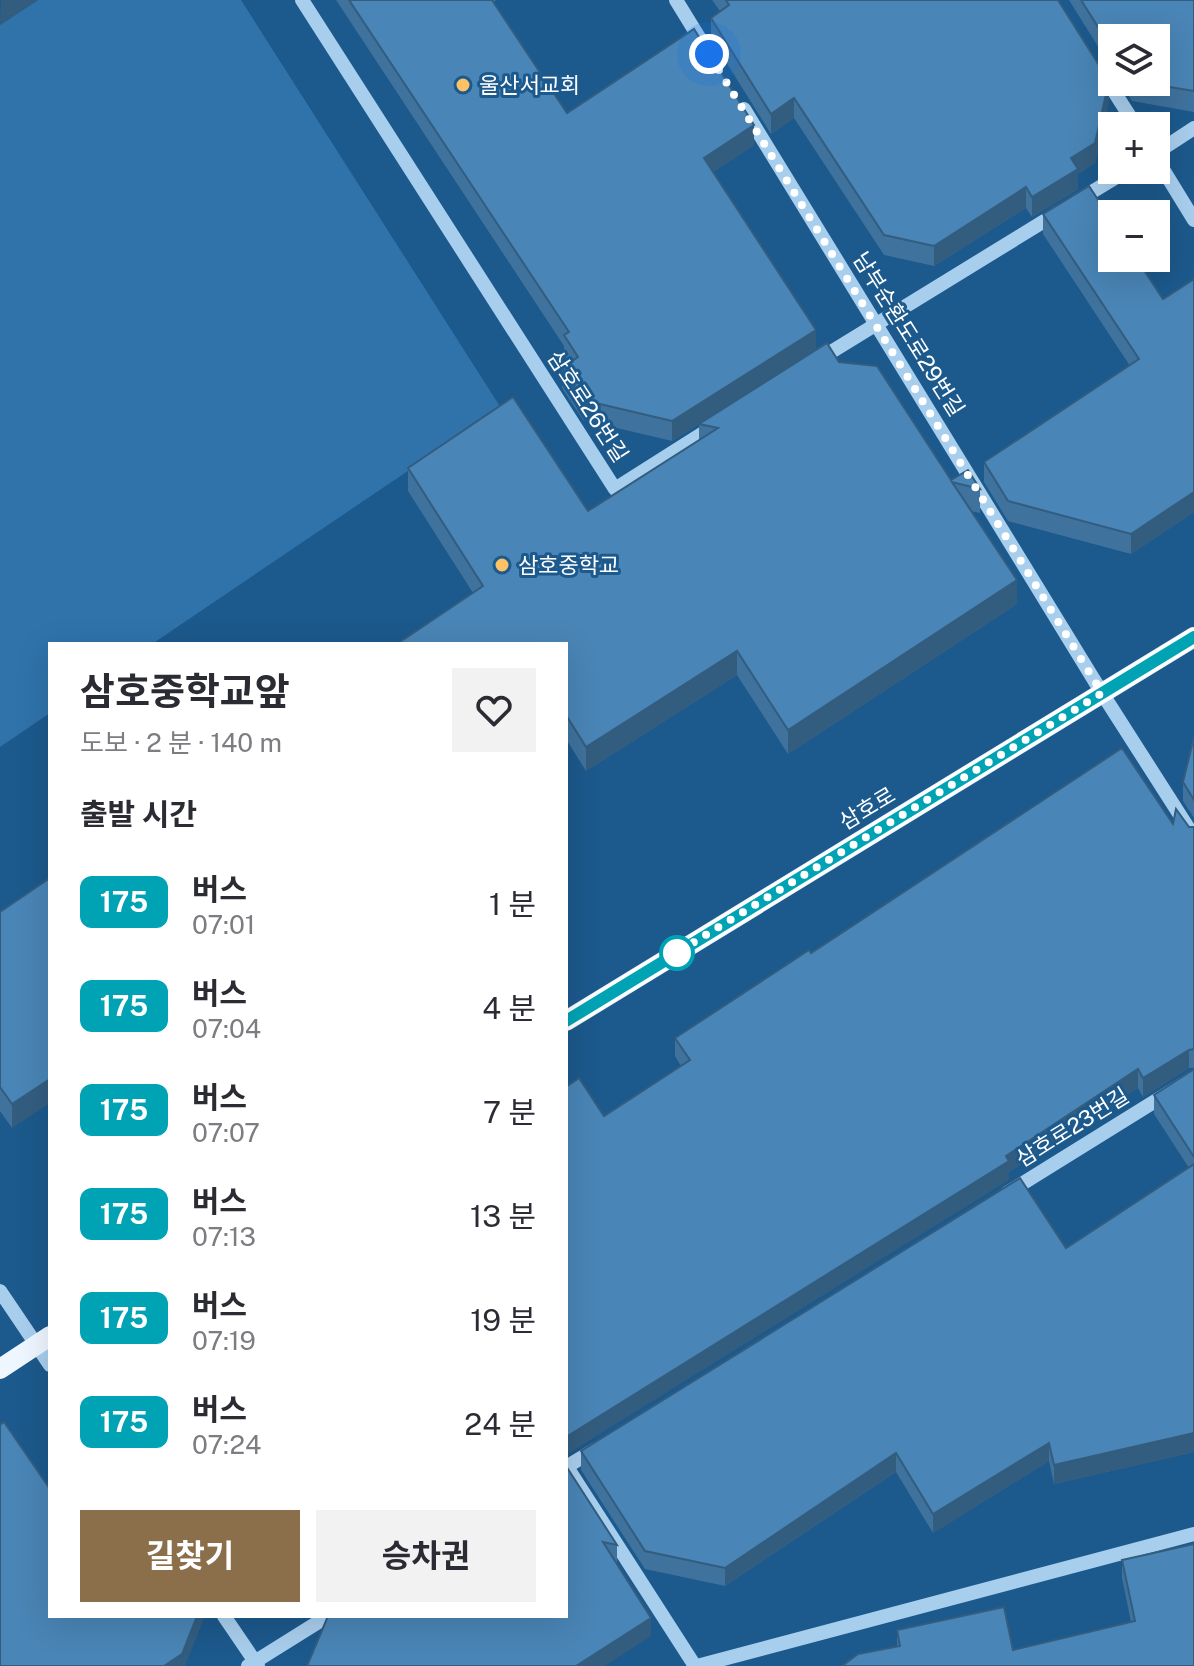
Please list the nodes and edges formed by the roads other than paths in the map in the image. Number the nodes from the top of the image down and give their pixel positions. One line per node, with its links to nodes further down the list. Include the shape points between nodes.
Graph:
1 (302, 0): 14 (street, 삼호로26번길, via 615,489)
2 (676, 0): 4 (street)
3 (1088, 50): 6 (street)
4 (709, 54)
5 (735, 94): 12 (street, 남부순환도로29번길)
6 (1127, 112)
7 (1194, 128): 8 (street)
8 (1170, 145)
9 (1170, 179): 11 (street)
10 (1105, 184): 12 (street)
11 (1194, 220)
12 (877, 324): 13 (street); 16 (street, 남부순환도로29번길)
13 (807, 367)
14 (730, 416)
15 (1194, 637): 16 (main road, 삼호로)
16 (1102, 693): 17 (street); 18 (main road, 삼호로)
17 (1194, 837)
18 (568, 1020)
19 (1194, 1077): 20 (street, 삼호로23번길)
20 (994, 1202)
21 (0, 1291): 22 (street)
22 (43, 1341): 23 (main road)
23 (0, 1369)
24 (607, 1442): 25 (street)
25 (568, 1466)
26 (568, 1469): 31 (street)
27 (1194, 1534): 31 (street)
28 (225, 1618): 30 (street)
29 (325, 1618): 30 (street)
30 (254, 1664)
31 (696, 1666)

